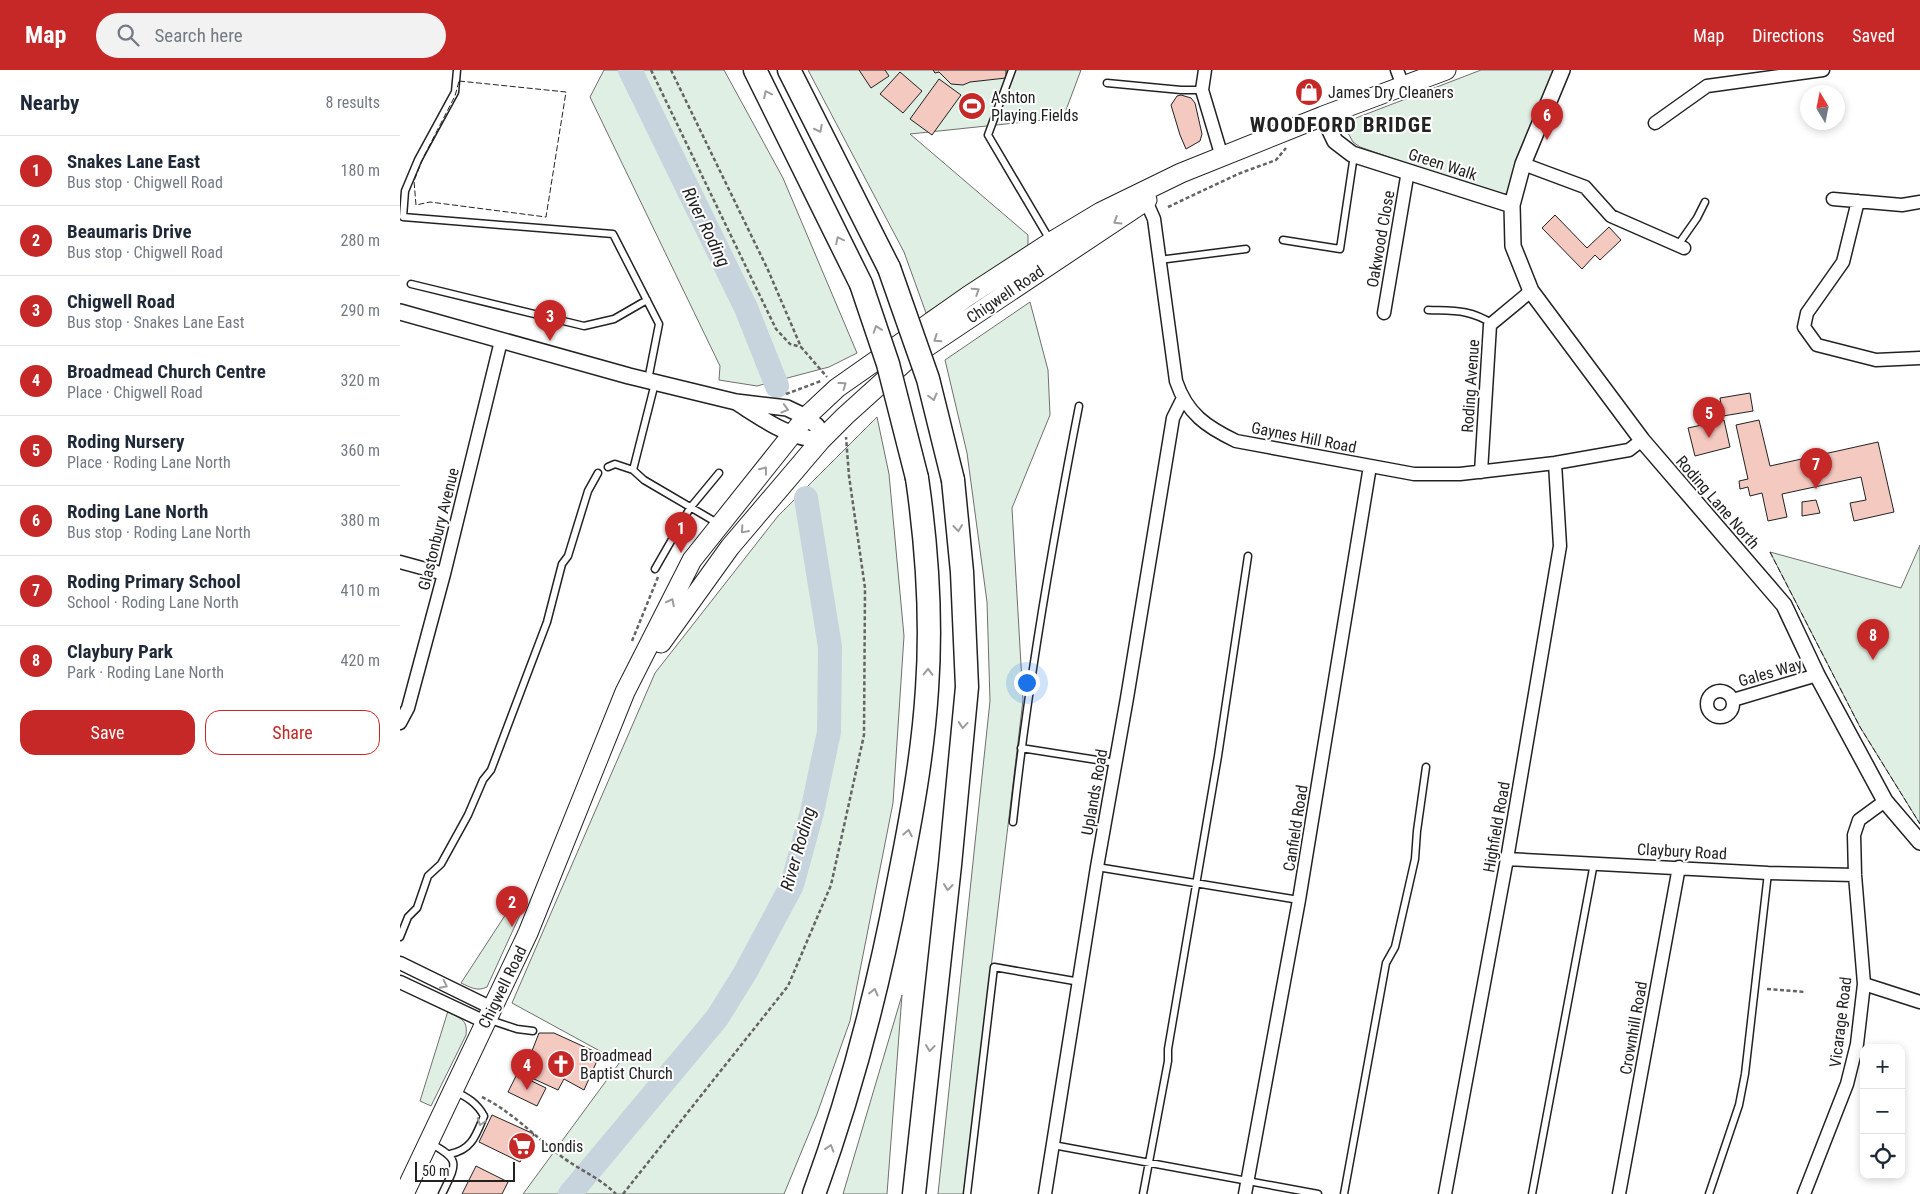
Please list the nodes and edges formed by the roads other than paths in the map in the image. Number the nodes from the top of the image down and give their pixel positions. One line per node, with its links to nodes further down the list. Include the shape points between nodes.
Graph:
1 (457, 70): 32 (lane, via 455,92 405,191 403,217 613,234)
2 (755, 70): 94 (highway, one-way to 2, bridge, via 864,1034 890,928 915,796 928,689 929,596 917,478 888,364 860,284)
3 (788, 70): 95 (highway, one-way to 95, bridge, via 890,268 928,379 953,480 962,572 967,687)
4 (1012, 70): 26 (lane, via 988,135)
5 (1204, 70): 11 (street)
6 (1446, 70): 9 (main road, Chigwell Road)
7 (1562, 70): 16 (street, Roding Lane North)
8 (1823, 70): 13 (street, via 1708,86)
9 (1400, 78): 12 (main road, Chigwell Road)
10 (1107, 83): 11 (lane)
11 (1202, 90): 15 (street)
12 (1323, 116): 14 (street, Green Walk, via 1335,141); 15 (main road, Chigwell Road)
13 (1655, 123)
14 (1354, 155): 17 (street, Green Walk); 25 (lane, via 1340,249)
15 (1222, 157): 18 (main road, Chigwell Road)
16 (1523, 164): 23 (street, Roding Lane North); 27 (street, via 1585,187 1611,216)
17 (1408, 171): 23 (street, Green Walk); 35 (street, Oakwood Close)
18 (1144, 196): 24 (main road, Chigwell Road, one-way to 24); 26 (main road, Chigwell Road, via 1101,212); 29 (street, Gaynes Hill Road, via 1154,219)
19 (1834, 199): 20 (street)
20 (1858, 201): 22 (street, via 1902,205); 38 (street, via 1843,262 1806,313 1804,327 1817,345 1876,360)
21 (1705, 202): 27 (lane)
22 (1920, 202)
23 (1512, 205): 31 (street, Roding Lane North, via 1513,246)
24 (1098, 233): 26 (lane, via 1080,233 1054,247); 45 (main road, Chigwell Road, one-way to 45, via 906,360)
25 (1283, 240)
26 (1051, 242): 43 (main road, Chigwell Road, one-way to 26, via 845,383)
27 (1681, 247)
28 (1246, 250): 29 (lane)
29 (1159, 260): 40 (street, Gaynes Hill Road, via 1176,381)
30 (411, 284): 32 (lane, via 584,326 614,319)
31 (1531, 291): 36 (street, Roding Avenue); 46 (street, Roding Lane North)
32 (647, 300): 39 (lane, via 659,324)
33 (1428, 310): 36 (lane, via 1478,314)
34 (400, 312): 37 (street)
35 (1384, 313)
36 (1492, 324): 53 (street, Roding Avenue)
37 (501, 341): 39 (street); 59 (street, Glastonbury Avenue)
38 (1920, 358)
39 (652, 381): 41 (street); 50 (lane)
40 (1183, 398): 48 (street, Gaynes Hill Road, via 1199,419 1236,441); 65 (street, Uplands Road, via 1173,418)
41 (736, 402): 43 (street, one-way to 43, via 787,408); 44 (street)
42 (1079, 406): 64 (lane, via 1044,594)
43 (806, 417): 44 (main road, Chigwell Road); 45 (street, via 817,426)
44 (792, 434): 45 (street); 55 (main road, Chigwell Road, one-way to 44)
45 (821, 440): 61 (main road, Chigwell Road, one-way to 61, via 730,547)
46 (1642, 440): 47 (street, Gaynes Hill Road, via 1629,450); 60 (street, Roding Lane North, via 1784,605)
47 (1556, 463): 53 (street, Gaynes Hill Road); 70 (street, Highfield Road, via 1560,546)
48 (1370, 466): 53 (street, Gaynes Hill Road, via 1414,474); 77 (street, Canfield Road)
49 (608, 467): 50 (lane, via 615,464)
50 (633, 470): 54 (lane)
51 (598, 472): 78 (lane, via 588,491 568,556 562,564 547,622 491,770 441,864 428,876 417,908 408,917)
52 (718, 472): 54 (lane)
53 (1481, 472)
54 (690, 508): 55 (lane); 58 (lane)
55 (720, 525): 61 (main road, Chigwell Road, one-way to 55, via 692,560)
56 (1248, 556): 76 (lane)
57 (400, 562): 59 (street)
58 (655, 569)
59 (444, 574): 63 (street, Glastonbury Avenue, via 408,708)
60 (1817, 675): 62 (street, Gales Way); 67 (street, Roding Lane North)
61 (625, 692): 84 (main road, Chigwell Road, via 528,933)
62 (1733, 700)
63 (400, 723)
64 (1021, 748): 65 (lane); 68 (lane)
65 (1116, 763): 72 (street, Uplands Road)
66 (1426, 767): 100 (lane, via 1415,859 1395,947 1386,963)
67 (1885, 801): 69 (street, Roding Lane North); 75 (street, Vicarage Road, via 1858,820 1854,835)
68 (1013, 822)
69 (1920, 842)
70 (1507, 859): 71 (street, Claybury Road); 101 (street, Highfield Road)
71 (1594, 863): 73 (street, Claybury Road); 102 (lane)
72 (1097, 867): 76 (lane); 81 (street, Uplands Road)
73 (1679, 867): 74 (street, Claybury Road); 103 (street, Crownhill Road)
74 (1768, 873): 75 (street, Claybury Road); 104 (lane, via 1745,1074)
75 (1855, 875): 82 (street, Vicarage Road)
76 (1196, 883): 77 (lane); 90 (lane)
77 (1299, 900): 91 (street, Canfield Road)
78 (400, 937)
79 (400, 964): 84 (street, one-way to 84)
80 (400, 982): 84 (street)
81 (1080, 982): 88 (street, Uplands Road); 96 (lane, via 994,967)
82 (1864, 984): 83 (street); 105 (street, Vicarage Road, via 1857,1044 1848,1084)
83 (1920, 1002)
84 (488, 1017): 85 (lane, via 517,1029); 86 (main road, Chigwell Road)
85 (533, 1031)
86 (454, 1088): 87 (main road, Chigwell Road); 89 (lane, one-way to 89, via 470,1099 484,1116 470,1144 461,1152)
87 (428, 1142): 89 (lane); 92 (main road, Chigwell Road)
88 (1051, 1145): 90 (lane); 97 (street, Uplands Road)
89 (450, 1154): 93 (lane, via 453,1167)
90 (1149, 1164): 91 (lane); 98 (lane)
91 (1246, 1188): 99 (lane)
92 (404, 1194)
93 (442, 1194)
94 (814, 1194)
95 (914, 1194)
96 (967, 1194)
97 (1045, 1194)
98 (1143, 1194)
99 (1318, 1194)
100 (1344, 1194)
101 (1444, 1194)
102 (1532, 1194)
103 (1619, 1194)
104 (1709, 1194)
105 (1804, 1194)

